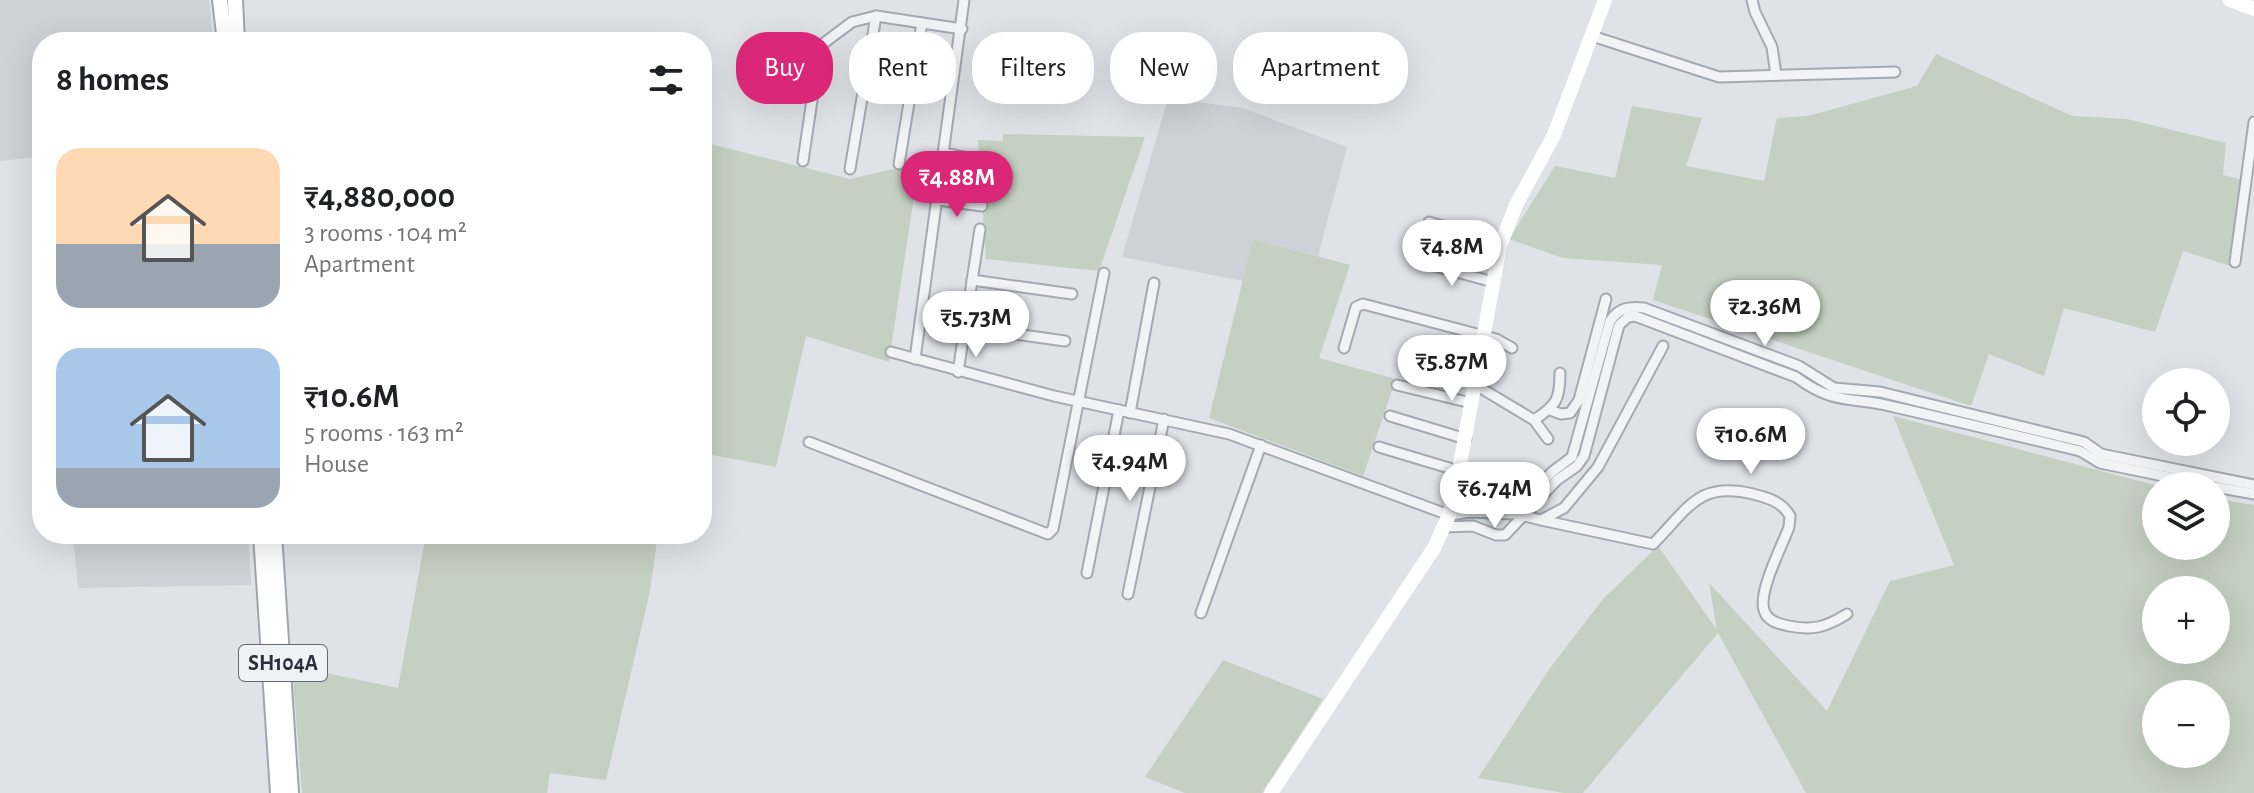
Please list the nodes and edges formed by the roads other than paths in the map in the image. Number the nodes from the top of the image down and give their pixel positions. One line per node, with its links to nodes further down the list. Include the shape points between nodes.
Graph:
1 (220, 0): 11 (main road)
2 (235, 0): 12 (main road)
3 (964, 0): 10 (street)
4 (1605, 0): 13 (main road)
5 (1752, 0): 15 (street, via 1772,47)
6 (2230, 0): 7 (main road)
7 (2254, 9)
8 (876, 16): 9 (street); 19 (street, via 852,22 820,46); 21 (street)
9 (922, 23): 10 (street); 20 (street)
10 (962, 29): 17 (street)
11 (224, 32)
12 (237, 32)
13 (1592, 36): 15 (street, via 1719,77); 26 (main road, via 1554,135)
14 (1895, 72): 15 (street)
15 (1776, 75)
16 (2254, 122): 28 (street)
17 (944, 153): 18 (street); 22 (street)
18 (979, 160)
19 (803, 161)
20 (899, 164)
21 (850, 169)
22 (938, 200): 23 (street); 43 (street)
23 (982, 206)
24 (1429, 222): 26 (street)
25 (980, 229): 30 (street)
26 (1501, 242): 31 (main road)
27 (1420, 262): 31 (street)
28 (2235, 262)
29 (1104, 273): 49 (street)
30 (972, 280): 33 (street); 35 (street)
31 (1493, 282): 36 (main road)
32 (1154, 283): 52 (street)
33 (1072, 294)
34 (1606, 299): 51 (street, via 1579,400 1570,413)
35 (965, 327): 37 (street); 45 (street)
36 (1482, 336): 39 (street, via 1361,304); 40 (street); 44 (main road)
37 (1065, 341)
38 (1663, 346): 68 (street, via 1598,467 1564,508)
39 (1344, 348)
40 (1512, 348)
41 (891, 352): 43 (street)
42 (1422, 352): 44 (street)
43 (915, 359): 45 (street)
44 (1476, 369): 47 (main road)
45 (958, 372): 49 (street)
46 (1560, 373): 51 (street, via 1560,395)
47 (1474, 384): 50 (main road); 55 (street)
48 (1397, 385): 50 (street)
49 (1079, 401): 52 (street); 59 (street, via 1048,534)
50 (1471, 403): 57 (main road)
51 (1550, 410): 55 (street)
52 (1124, 412): 54 (street); 72 (street)
53 (1390, 416): 57 (street)
54 (1164, 419): 60 (street); 73 (street)
55 (1534, 420): 58 (street)
56 (1990, 424): 63 (street, via 2082,452 2096,462); 64 (street, via 2084,442 2101,454); 67 (street, via 1831,398 1811,388 1797,372 1622,314 1582,461)
57 (1466, 439): 62 (main road)
58 (1548, 439)
59 (809, 442)
60 (1261, 445): 69 (street); 74 (street)
61 (1379, 447): 62 (street)
62 (1459, 471): 69 (main road)
63 (2145, 472)
64 (2254, 485)
65 (2230, 489): 66 (street)
66 (2254, 494)
67 (1518, 514): 68 (street); 69 (street, via 1471,512); 69 (street, via 1505,535)
68 (1541, 520): 75 (street, via 1653,544 1713,490 1761,496 1780,503 1790,516 1766,587 1763,610 1769,619 1808,630)
69 (1447, 521): 78 (main road)
70 (262, 544): 76 (main road, SH104A)
71 (275, 544): 77 (main road, SH104A)
72 (1087, 573)
73 (1128, 594)
74 (1201, 613)
75 (1847, 614)
76 (278, 793)
77 (291, 793)
78 (1271, 793)

